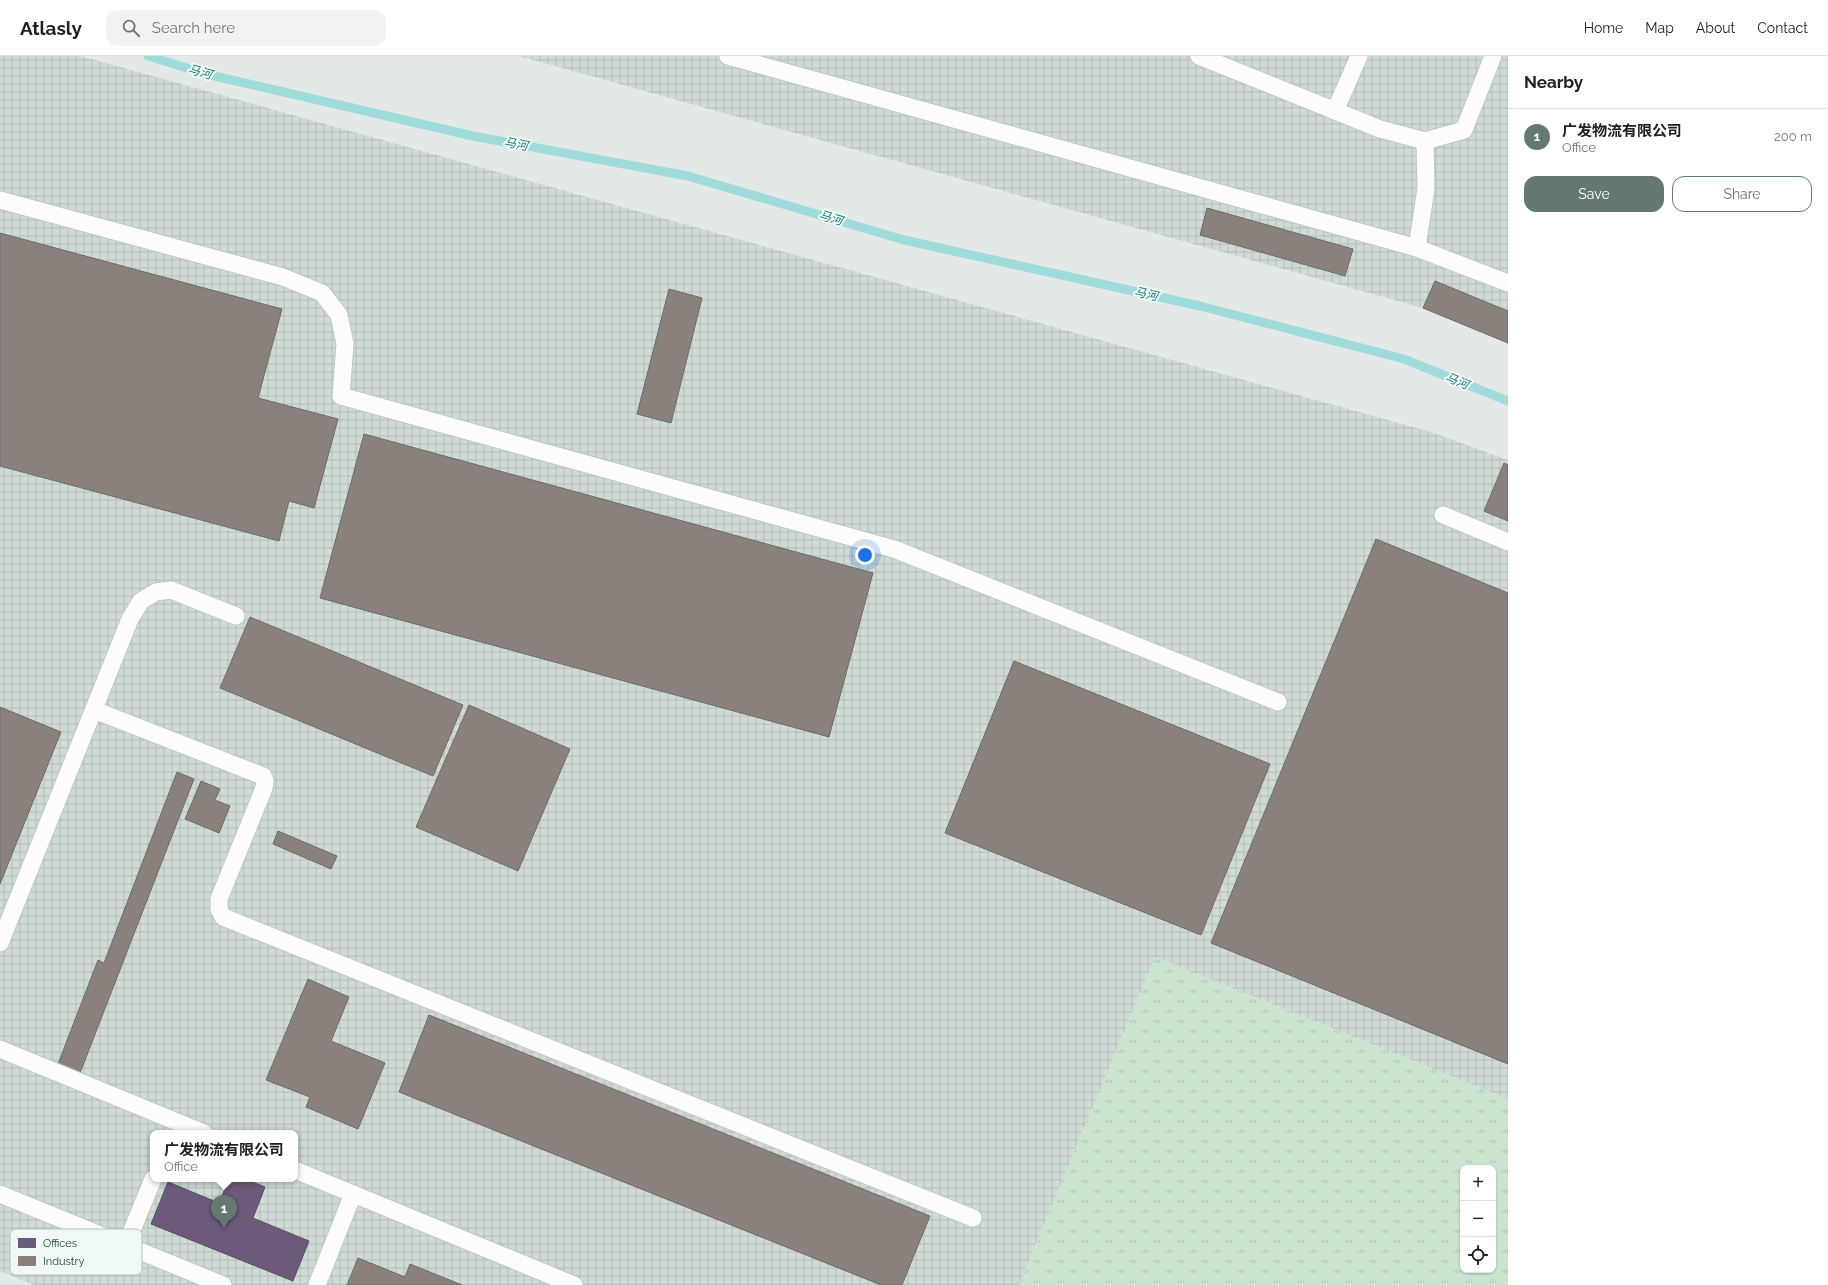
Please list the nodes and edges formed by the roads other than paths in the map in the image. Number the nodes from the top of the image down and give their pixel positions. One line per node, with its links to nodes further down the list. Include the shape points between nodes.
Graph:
1 (728, 56): 8 (lane)
2 (1199, 56): 5 (lane)
3 (1359, 56): 5 (lane)
4 (1493, 56): 6 (lane, via 1464,130)
5 (1335, 111): 6 (lane, via 1380,129)
6 (1425, 141): 8 (lane, via 1426,188)
7 (0, 200): 13 (lane, via 284,277 322,293 339,315 345,344 341,396 894,550)
8 (1417, 248): 9 (lane)
9 (1508, 283)
10 (1443, 515): 11 (lane)
11 (1508, 542)
12 (236, 616): 14 (lane, via 171,590 156,592 141,601 130,619)
13 (1278, 702)
14 (94, 710): 15 (lane); 23 (lane, via 263,776 264,788 219,900 218,909 224,917)
15 (0, 943)
16 (0, 1049): 17 (lane)
17 (174, 1127): 18 (lane)
18 (189, 1130)
19 (298, 1171): 22 (lane)
20 (152, 1182): 25 (lane)
21 (0, 1194): 24 (lane)
22 (353, 1194): 28 (lane); 29 (lane)
23 (973, 1218)
24 (86, 1229)
25 (133, 1229)
26 (142, 1252): 27 (lane)
27 (223, 1285)
28 (317, 1285)
29 (574, 1285)

